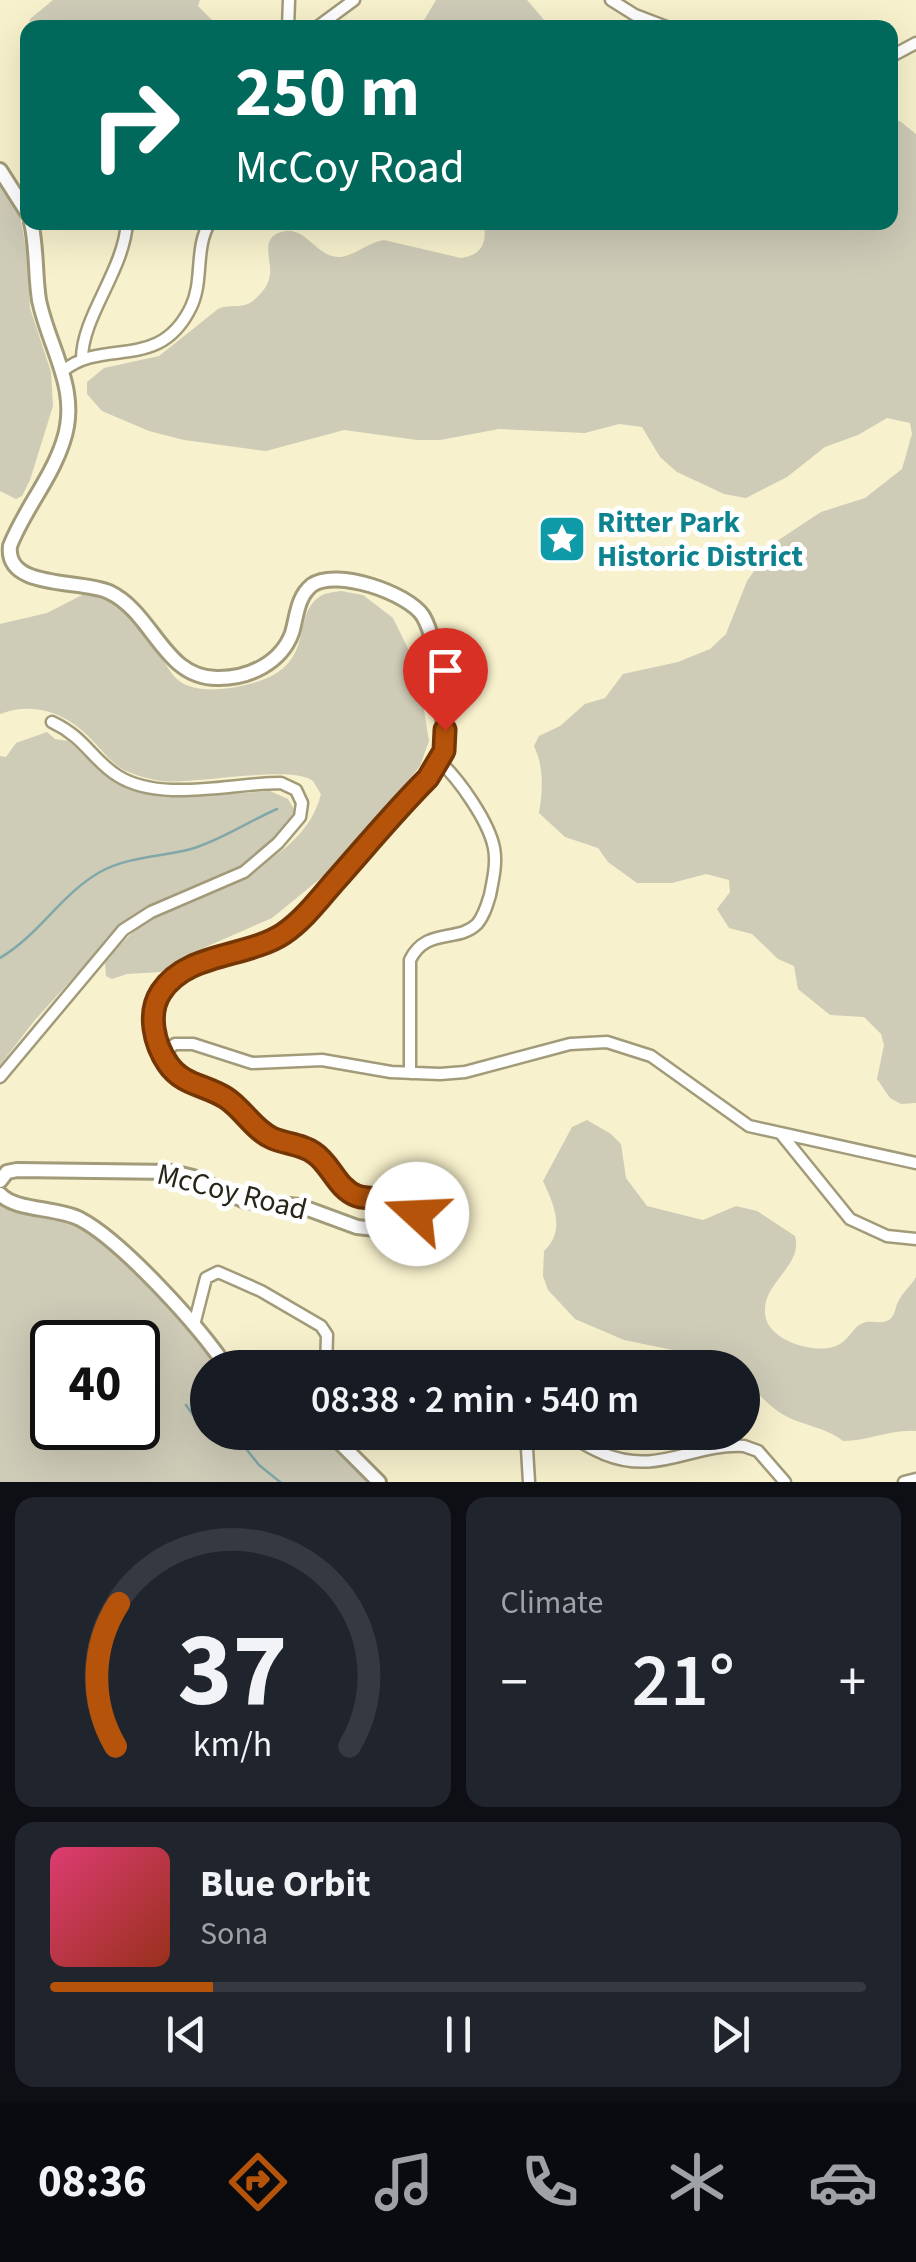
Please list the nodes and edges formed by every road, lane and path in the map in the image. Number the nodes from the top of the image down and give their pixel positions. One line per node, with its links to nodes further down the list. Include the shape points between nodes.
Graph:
1 (354, 0): 3 (street)
2 (611, 0): 4 (street)
3 (327, 20)
4 (648, 20)
5 (0, 170): 6 (street)
6 (20, 201)
7 (32, 230): 11 (street, via 42,313)
8 (126, 230): 10 (street)
9 (207, 230): 10 (street, via 192,306 167,336 139,351)
10 (82, 359): 11 (street)
11 (63, 371): 13 (street, via 67,430 10,546 14,566 28,576 120,598 182,668 211,678 248,673 279,654 302,596 316,582 353,580 386,592 415,607 427,625 445,730)
12 (52, 722): 16 (street, via 129,782 165,789 281,784 296,790 302,812 251,867 123,930)
13 (440, 762): 14 (street, via 291,927 200,964 166,986 153,1011); 15 (street, via 461,784 492,839 494,875 480,921 427,942 410,960)
14 (162, 1052): 15 (street, via 193,1044 252,1063 322,1060); 19 (street, McCoy Road, via 182,1079 226,1098 265,1134 316,1154 348,1192 409,1202 415,1224 403,1231 356,1227 300,1206 245,1201 162,1170 18,1170)
15 (410, 1074): 17 (street, via 465,1072 570,1044 607,1042 651,1056 738,1120)
16 (0, 1077)
17 (782, 1135): 18 (street); 21 (street, via 850,1218 886,1236)
18 (916, 1162)
19 (0, 1180)
20 (0, 1194): 22 (street, via 13,1204 71,1215 97,1230)
21 (916, 1239)
22 (194, 1325): 23 (street); 24 (street, via 206,1278 218,1272 321,1326)
23 (213, 1350)
24 (327, 1350)
25 (347, 1450): 31 (street)
26 (527, 1450): 32 (street)
27 (596, 1450): 28 (street, via 640,1463)
28 (720, 1450)
29 (755, 1450): 33 (street)
30 (916, 1479): 34 (street)
31 (379, 1482)
32 (529, 1482)
33 (785, 1482)
34 (904, 1482)

